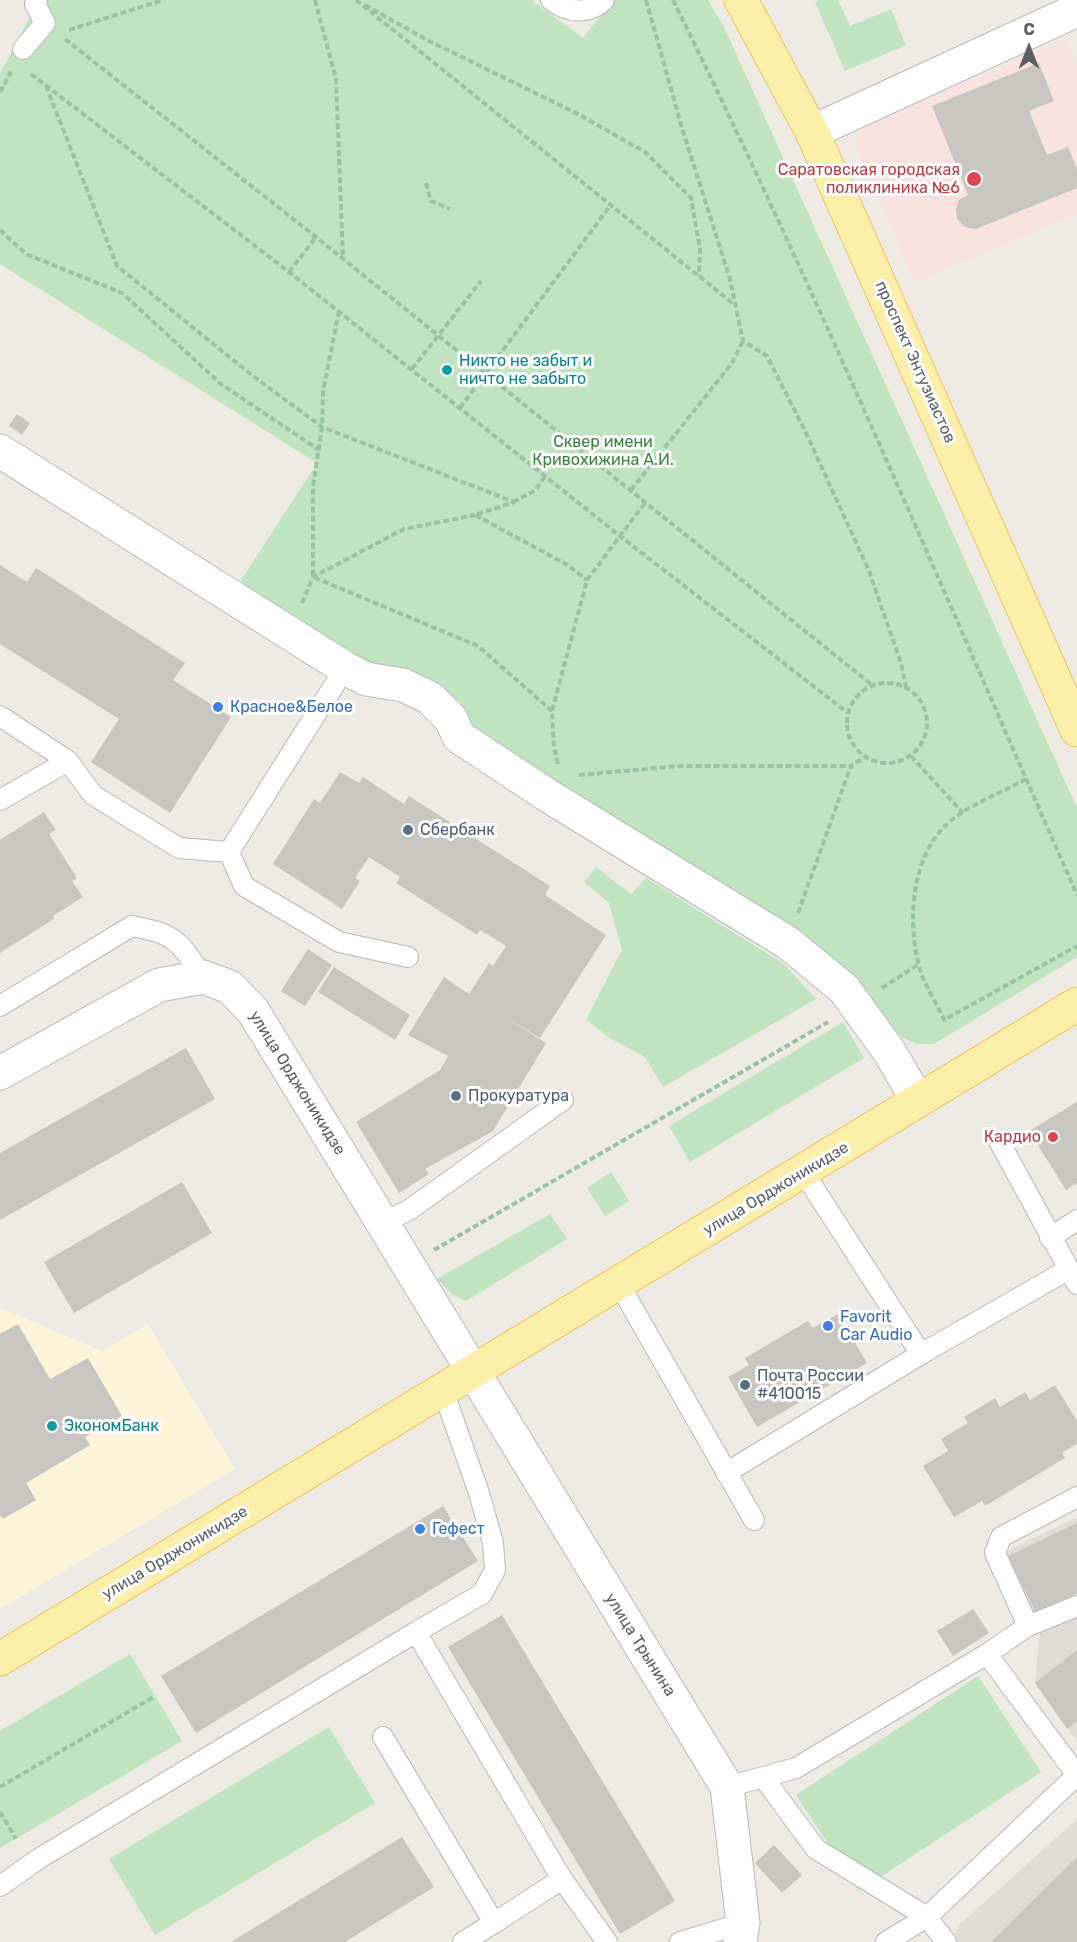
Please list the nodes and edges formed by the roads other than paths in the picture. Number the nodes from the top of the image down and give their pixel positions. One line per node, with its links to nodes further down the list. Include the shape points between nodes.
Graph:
1 (37, 0): 6 (lane, via 35,4 51,28)
2 (550, 0): 3 (lane, via 574,11 588,11)
3 (604, 0)
4 (741, 0): 7 (main road, проспект Энтузиастов)
5 (1077, 10): 7 (street)
6 (19, 56)
7 (812, 132): 11 (main road, проспект Энтузиастов)
8 (0, 451): 9 (street)
9 (345, 668): 14 (lane); 21 (street, via 366,679 403,685 430,698 451,719 459,737 554,786 788,943 844,989 889,1051)
10 (0, 717): 12 (lane)
11 (1077, 730)
12 (68, 761): 13 (lane); 14 (lane, via 93,795 179,848)
13 (0, 800)
14 (229, 852): 15 (lane, via 244,886 339,942)
15 (408, 957)
16 (203, 977): 18 (lane, via 183,947 161,931 132,926); 19 (street, via 159,985); 25 (street, улица Орджоникидзе, via 230,987 254,1011)
17 (1077, 1004): 21 (main road, улица Орджоникидзе)
18 (0, 1006)
19 (0, 1073)
20 (563, 1100): 25 (lane, via 409,1210)
21 (918, 1101): 23 (main road, улица Орджоникидзе)
22 (1000, 1143): 26 (lane)
23 (804, 1173): 28 (main road, улица Орджоникидзе); 29 (lane)
24 (1077, 1220): 26 (lane)
25 (383, 1223): 30 (street, улица Орджоникидзе)
26 (1050, 1238): 27 (lane)
27 (1073, 1277): 29 (lane)
28 (619, 1284): 30 (main road, улица Орджоникидзе); 32 (lane)
29 (921, 1354): 32 (lane)
30 (473, 1370): 31 (main road, улица Орджоникидзе); 43 (street, улица Трынина)
31 (443, 1390): 37 (lane, via 479,1493 493,1543 495,1570 482,1594); 39 (main road, улица Орджоникидзе)
32 (726, 1473): 34 (lane)
33 (1077, 1497): 36 (lane, via 1001,1537 996,1553)
34 (754, 1520)
35 (1077, 1606): 36 (lane)
36 (1028, 1626): 38 (lane)
37 (416, 1632): 44 (lane); 45 (lane, via 40,1858)
38 (987, 1654): 41 (lane); 42 (lane, via 796,1768)
39 (0, 1659)
40 (383, 1737): 47 (lane)
41 (1077, 1775): 46 (lane)
42 (763, 1777): 43 (lane); 46 (lane, via 816,1849)
43 (728, 1786): 48 (street, улица Трынина)
44 (562, 1880): 47 (lane); 50 (lane)
45 (0, 1886)
46 (927, 1917): 52 (lane); 53 (lane)
47 (494, 1923): 49 (lane)
48 (741, 1932): 51 (lane)
49 (464, 1942)
50 (607, 1942)
51 (680, 1942)
52 (886, 1942)
53 (946, 1942)

